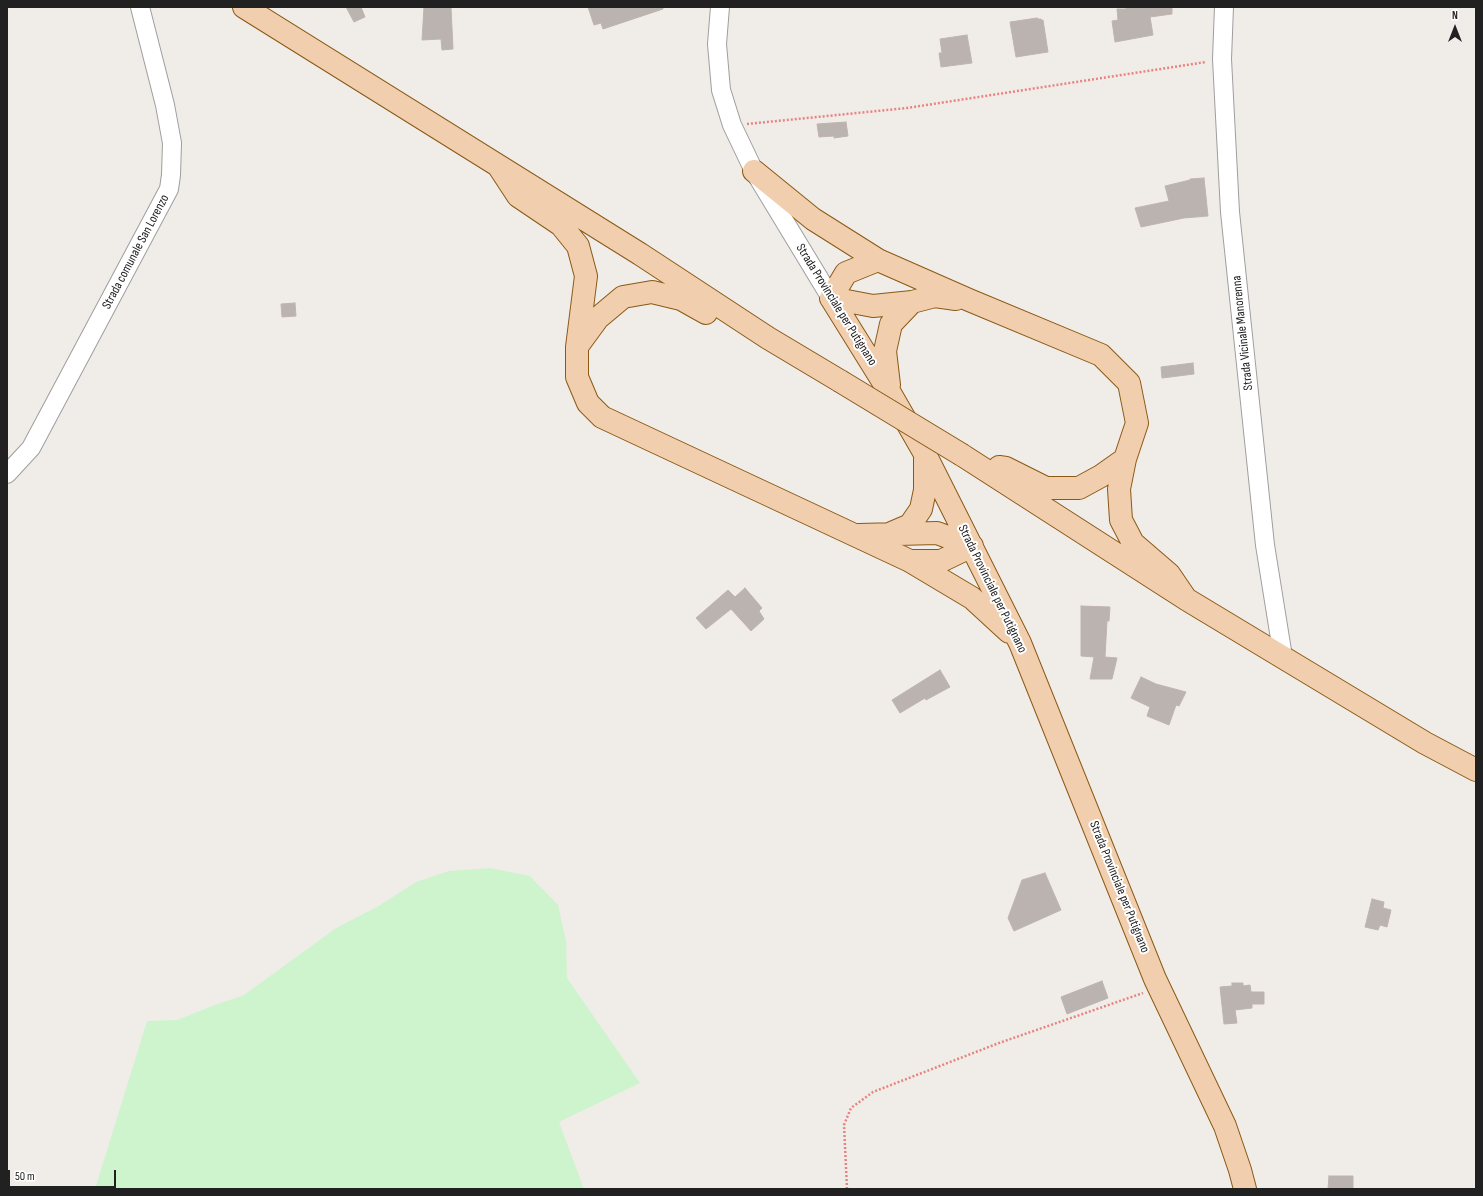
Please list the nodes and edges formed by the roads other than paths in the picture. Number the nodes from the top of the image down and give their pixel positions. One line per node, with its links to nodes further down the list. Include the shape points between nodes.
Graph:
1 (140, 7): 17 (street, Strada comunale San Lorenzo, via 172,143 169,189 31,448)
2 (244, 7): 5 (main road)
3 (720, 7): 6 (street, Strada Provinciale per Putignano, via 717,44 721,90 732,125)
4 (1224, 7): 24 (street, Strada Vicinale Manorenna, via 1222,59 1230,212 1265,545)
5 (499, 167): 11 (main road, via 640,254); 12 (main road, via 518,196 561,225 578,246 586,276)
6 (754, 171): 7 (main road, via 813,219); 8 (street, Strada Provinciale per Putignano)
7 (878, 260): 8 (main road, via 846,273); 9 (main road)
8 (831, 298): 10 (main road, via 873,306); 13 (main road, Strada Provinciale per Putignano)
9 (969, 300): 10 (main road, via 935,296); 16 (main road, via 1101,356 1129,383 1137,423)
10 (912, 302): 13 (main road, via 891,324 885,351)
11 (768, 338): 12 (main road, via 724,324 680,299 652,292 622,297 598,318); 15 (main road, bridge)
12 (577, 347): 19 (main road, via 577,377 588,403 602,417)
13 (890, 392): 14 (main road, Strada Provinciale per Putignano)
14 (925, 454): 18 (main road, via 925,490 921,509 910,524); 20 (main road, Strada Provinciale per Putignano)
15 (965, 458): 16 (main road, via 1006,468 1046,488 1079,488); 22 (main road)
16 (1125, 459): 22 (main road, via 1118,489 1120,520 1133,543 1170,574)
17 (7, 474)
18 (887, 535): 19 (main road); 20 (main road, via 937,533)
19 (855, 536): 21 (main road)
20 (972, 546): 21 (main road, via 941,561); 23 (main road, Strada Provinciale per Putignano)
21 (910, 561): 23 (main road, via 972,598)
22 (1186, 599): 24 (main road)
23 (1020, 643): 26 (main road, Strada Provinciale per Putignano, via 1159,987 1225,1126)
24 (1283, 656): 25 (main road, via 1425,743)
25 (1476, 770)
26 (1245, 1189)

